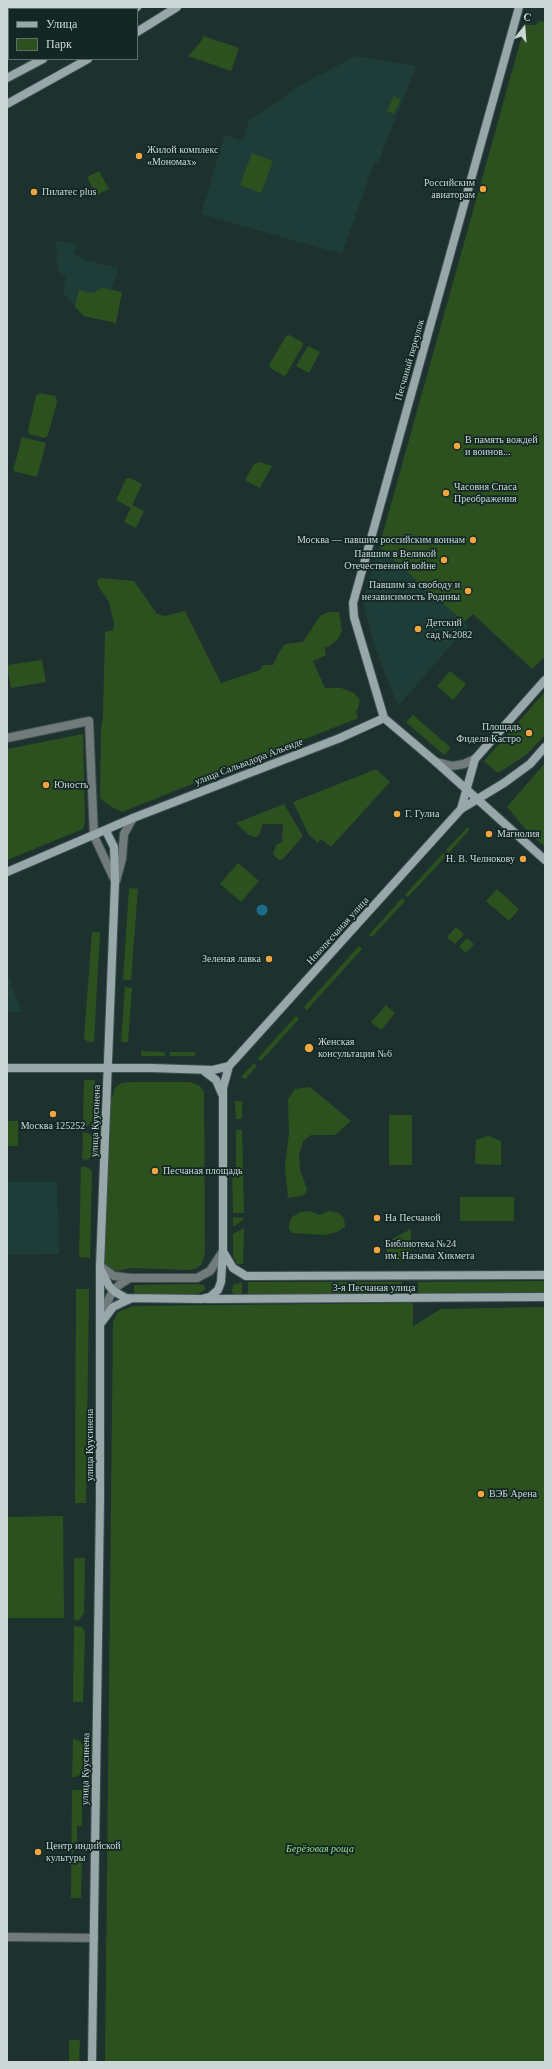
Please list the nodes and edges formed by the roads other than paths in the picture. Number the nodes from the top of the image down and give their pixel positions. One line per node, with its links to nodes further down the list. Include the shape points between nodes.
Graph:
1 (177, 7): 3 (street)
2 (519, 7): 11 (street, Песчаный переулок, via 353,602 354,617)
3 (138, 31)
4 (37, 60): 7 (street)
5 (40, 60): 7 (street)
6 (86, 60): 9 (street)
7 (30, 66): 8 (street)
8 (7, 78)
9 (7, 104)
10 (545, 680): 14 (street)
11 (384, 718): 15 (street); 19 (street, улица Сальвадора Альенде, via 340,738)
12 (7, 738): 21 (street, via 89,721)
13 (545, 747): 17 (street, via 530,764)
14 (475, 759): 15 (street, via 452,766); 16 (street)
15 (436, 762): 16 (street)
16 (467, 790): 17 (street); 18 (street, Новопесчаная улица)
17 (477, 799): 18 (street, Новопесчаная улица); 22 (street)
18 (461, 809): 25 (street, Новопесчаная улица)
19 (133, 818): 20 (street, улица Сальвадора Альенде); 24 (street, via 124,834 122,859)
20 (106, 831): 21 (street, улица Сальвадора Альенде); 24 (street, улица Куусинена, via 114,847)
21 (94, 836): 23 (street, улица Сальвадора Альенде); 24 (street)
22 (545, 860)
23 (7, 872)
24 (115, 882): 27 (street, улица Куусинена)
25 (229, 1066): 28 (street, via 219,1070); 29 (street, via 224,1080)
26 (7, 1068): 27 (street)
27 (108, 1068): 28 (street); 31 (street, улица Куусинена)
28 (204, 1070): 29 (street, via 216,1080)
29 (223, 1100): 30 (street)
30 (223, 1250): 32 (street, 3-я Песчаная улица, via 232,1268 246,1276); 33 (street, via 210,1271 197,1278); 37 (street, via 223,1274 219,1288 210,1297)
31 (100, 1266): 33 (street, via 114,1276); 34 (street); 38 (street, улица Куусинена)
32 (545, 1275)
33 (130, 1278): 34 (street)
34 (113, 1291): 36 (street); 38 (street)
35 (545, 1297): 37 (street, 3-я Песчаная улица)
36 (131, 1299): 37 (street); 38 (street, via 113,1307)
37 (202, 1299)
38 (101, 1323): 40 (street, улица Куусинена)
39 (7, 1937): 40 (street)
40 (94, 1938): 41 (street, улица Куусинена)
41 (92, 2062)

